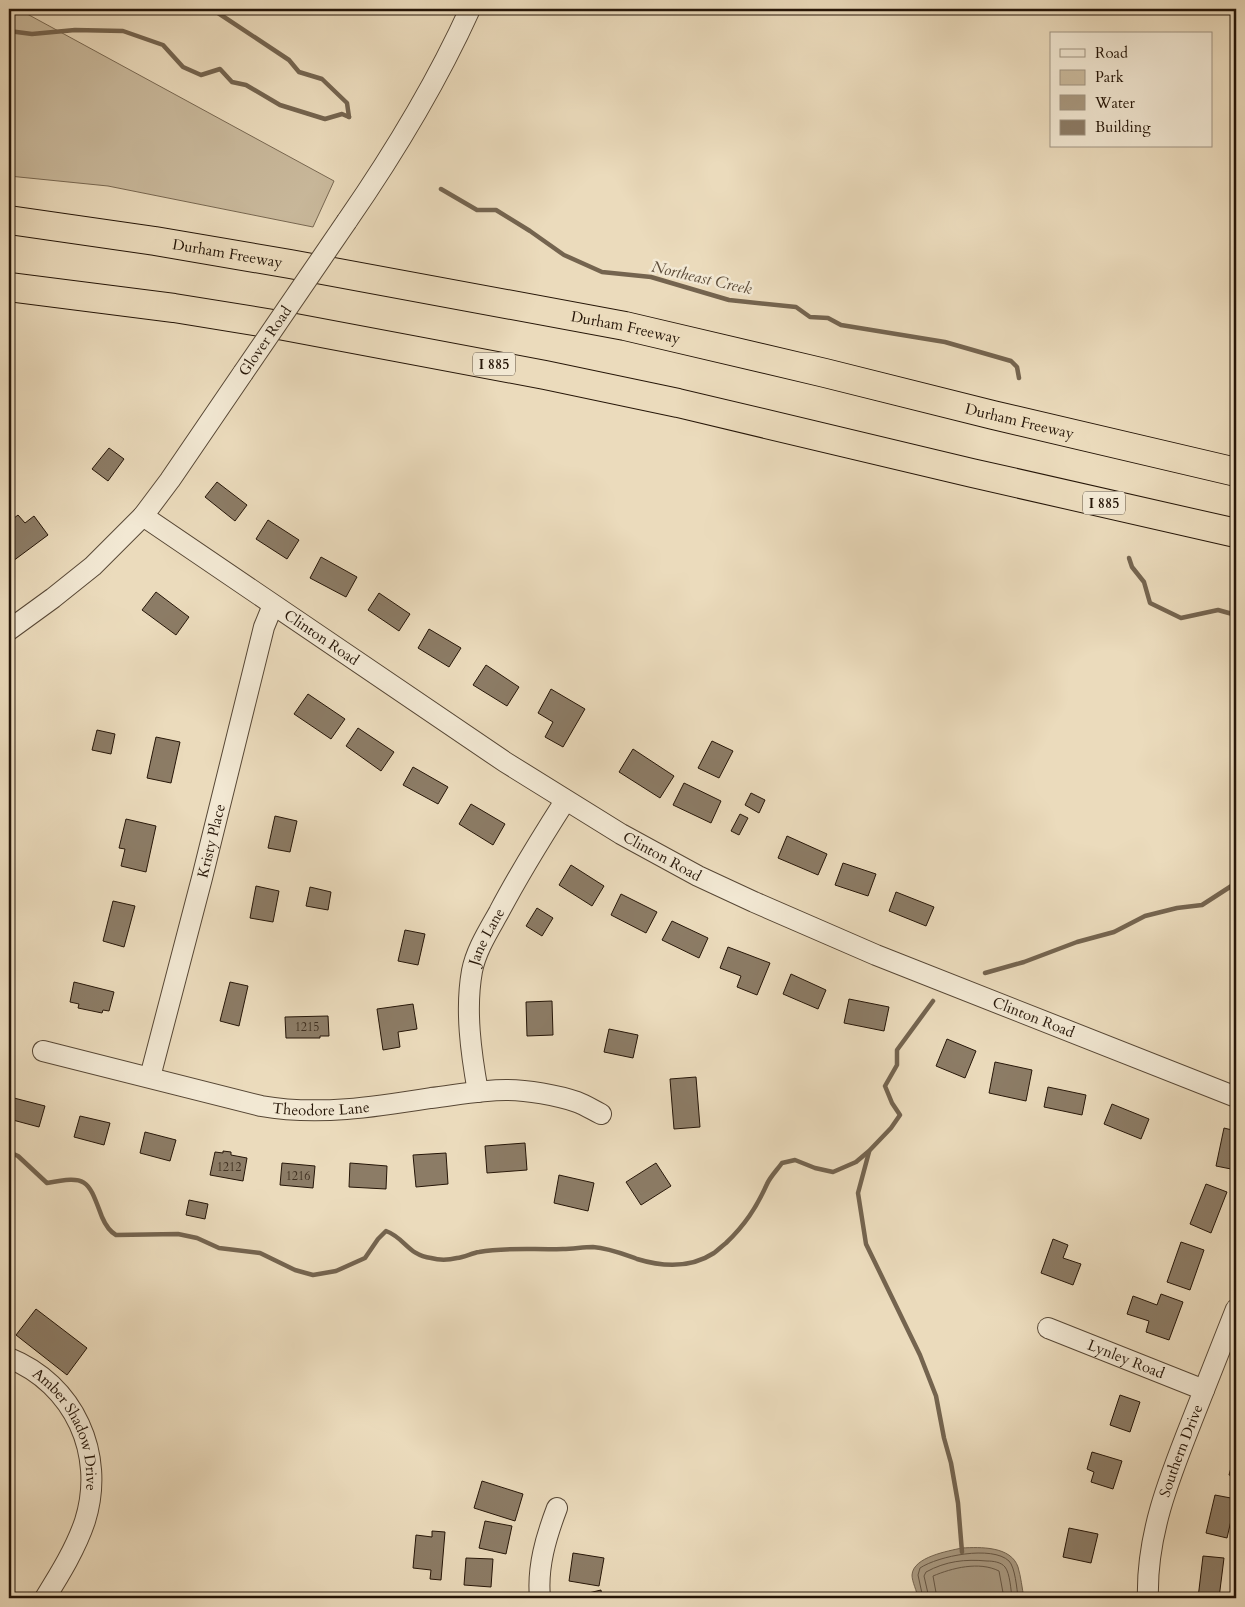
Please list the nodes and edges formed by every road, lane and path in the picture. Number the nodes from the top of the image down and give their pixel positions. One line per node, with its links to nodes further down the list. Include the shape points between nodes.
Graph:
1 (470, 9): 5 (street, Glover Road, bridge, via 438,76 390,157 170,480)
2 (9, 220): 4 (highway, Durham Freeway, via 290,264 625,326)
3 (9, 287): 6 (highway, I 885, via 174,308 546,374)
4 (1236, 472)
5 (142, 516): 7 (street, Clinton Road); 8 (street, Glover Road, via 93,566)
6 (1236, 533)
7 (273, 605): 9 (street, Clinton Road); 11 (street, Kristy Place, via 264,626)
8 (9, 630)
9 (565, 801): 12 (street, Jane Lane, via 508,894 475,962 469,1004); 13 (street, Clinton Road, via 690,871 754,902 876,955)
10 (44, 1051): 11 (street, Theodore Lane)
11 (150, 1078): 12 (street, Theodore Lane, via 280,1109 366,1108)
12 (478, 1092): 14 (street, Theodore Lane, via 507,1090 554,1097 578,1102)
13 (1236, 1097)
14 (601, 1114)
15 (1236, 1309): 18 (street, Southern Drive)
16 (1048, 1328): 18 (street, Lynley Road)
17 (9, 1358): 20 (street, Amber Shadow Drive, via 31,1369 60,1394 79,1422 89,1456 91,1492 85,1522 68,1560)
18 (1204, 1390): 22 (street, Southern Drive, via 1162,1498 1152,1546)
19 (558, 1508): 21 (street, via 548,1530 541,1560)
20 (45, 1598)
21 (537, 1598)
22 (1148, 1598)

